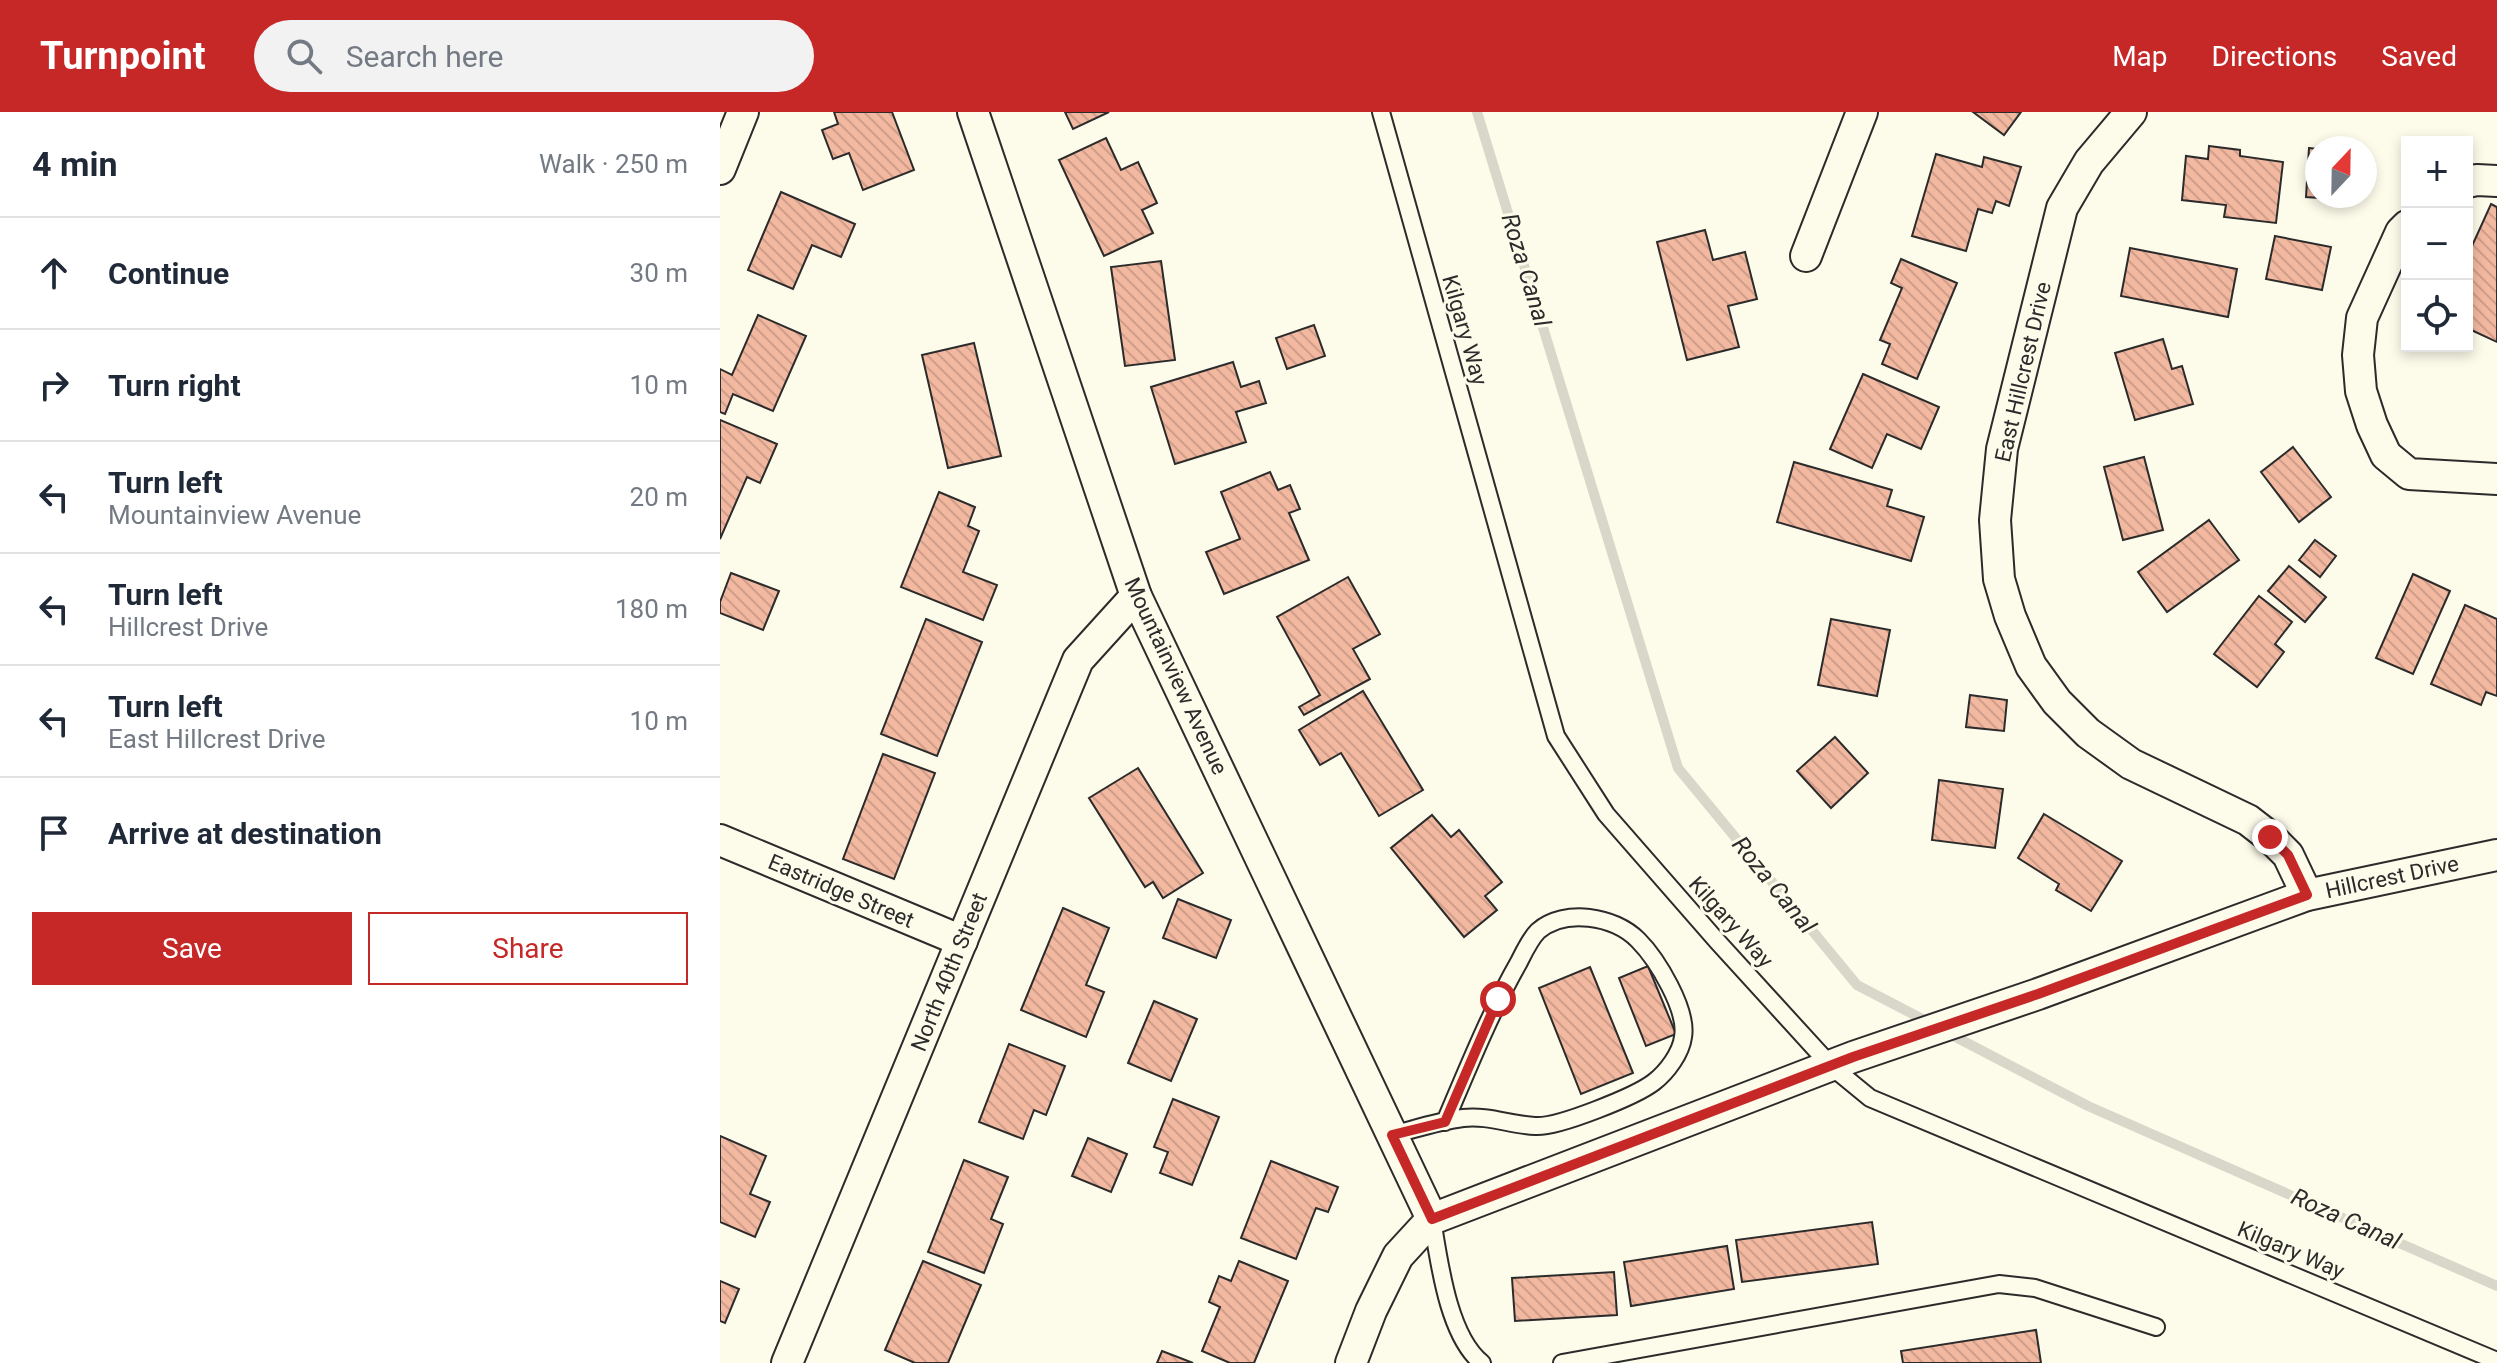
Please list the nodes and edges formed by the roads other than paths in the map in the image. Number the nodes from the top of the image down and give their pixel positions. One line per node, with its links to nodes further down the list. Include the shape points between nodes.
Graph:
1 (743, 112): 6 (street)
2 (973, 112): 12 (street, Mountainview Avenue)
3 (1381, 112): 17 (lane, Kilgary Way, via 1556,736 1606,814 1717,941)
4 (1862, 112): 10 (street)
5 (2131, 112): 15 (street, East Hillcrest Drive, via 2089,162 2062,208 2002,449 1995,520 1999,579 2031,666 2067,712 2131,764 2259,828 2288,855)
6 (720, 169)
7 (2473, 181): 8 (street)
8 (2497, 181)
9 (2401, 232): 11 (street, via 2362,318 2361,391 2372,425 2386,455 2409,474)
10 (1806, 256)
11 (2497, 479)
12 (1136, 596): 16 (street, North 40th Street, via 1078,660); 19 (street, Mountainview Avenue)
13 (720, 840): 16 (street, Eastridge Street)
14 (2497, 855): 15 (street, Hillcrest Drive)
15 (2307, 895): 17 (street, Hillcrest Drive)
16 (962, 941): 23 (street, North 40th Street)
17 (1842, 1061): 20 (street, Hillcrest Drive); 22 (lane, Kilgary Way, via 1870,1098)
18 (1445, 1122): 18 (lane, via 1497,1119 1537,1127 1600,1107 1653,1083 1666,1071 1679,1052 1682,1019 1676,996 1638,939 1614,924 1581,916 1554,920 1536,933 1498,999); 19 (lane)
19 (1392, 1135): 20 (street, Mountainview Avenue)
20 (1432, 1219): 24 (street, via 1398,1256); 25 (lane, via 1442,1281 1465,1344)
21 (2156, 1327): 26 (lane, via 2035,1288 1999,1284)
22 (2497, 1361)
23 (787, 1363)
24 (1351, 1363)
25 (1482, 1363)
26 (1562, 1363)

